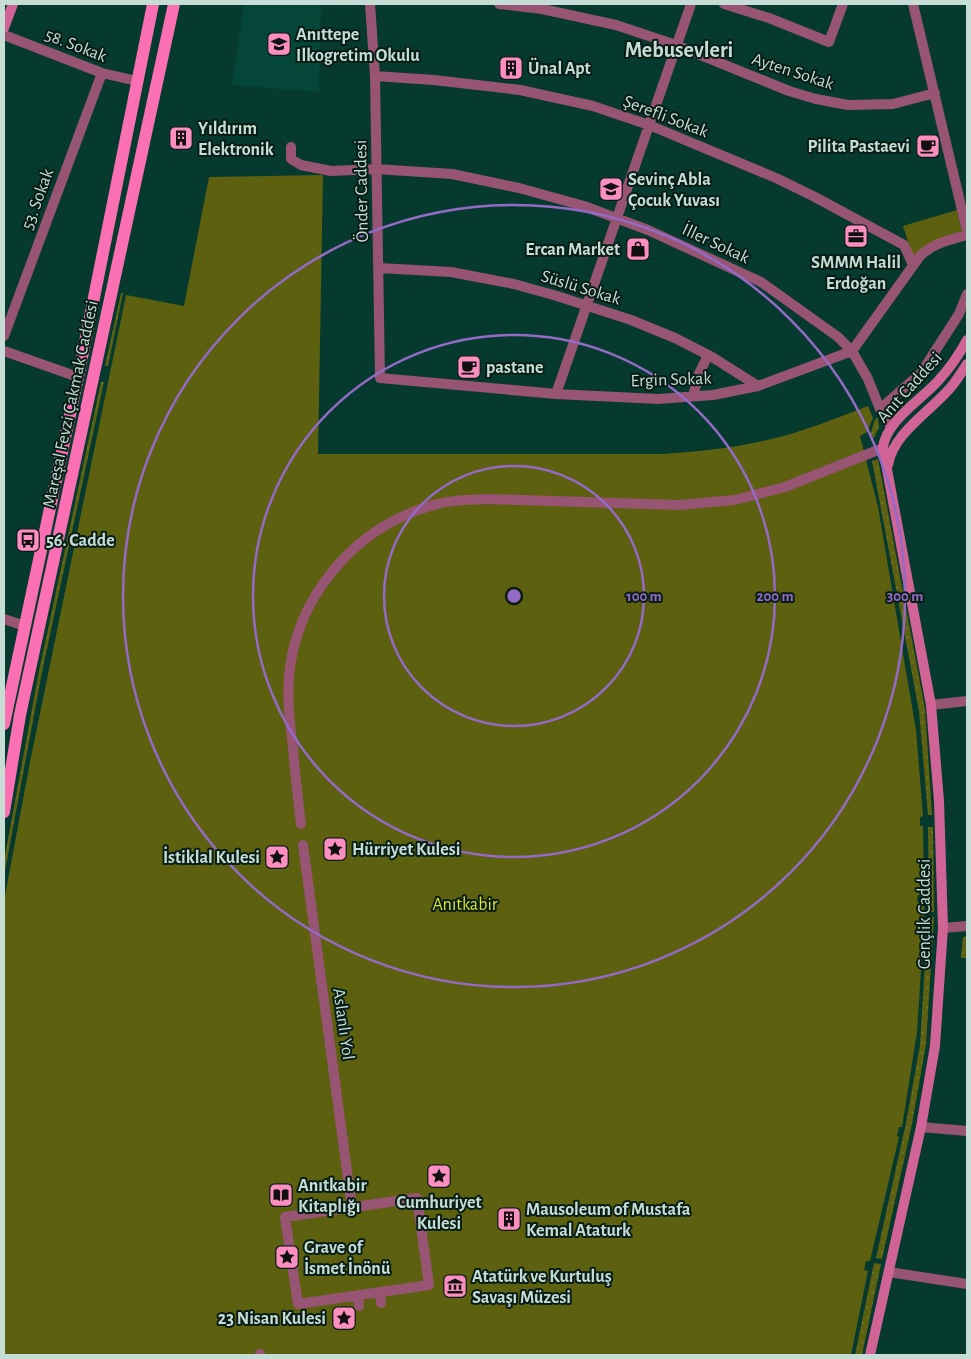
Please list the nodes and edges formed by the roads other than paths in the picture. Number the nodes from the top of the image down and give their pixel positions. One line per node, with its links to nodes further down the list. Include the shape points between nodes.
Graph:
1 (13, 4): 10 (main road)
2 (153, 4): 15 (main road, Mareşal Fevzi Çakmak Caddesi)
3 (174, 4): 48 (main road, Mareşal Fevzi Çakmak Caddesi, via 20,715)
4 (370, 4): 14 (street, Önder Caddesi)
5 (499, 4): 12 (street, Ayten Sokak, via 616,24)
6 (691, 4): 12 (street)
7 (724, 4): 8 (street, via 829,42)
8 (843, 4)
9 (913, 4): 16 (street)
10 (4, 28)
11 (4, 35): 13 (street, 58. Sokak)
12 (676, 45): 16 (street, Ayten Sokak, via 789,91 848,105 893,104); 17 (street)
13 (102, 73): 15 (street, 58. Sokak); 27 (street, 53. Sokak)
14 (375, 76): 17 (street, Şerefli Sokak, via 520,90 593,106); 19 (street, Önder Caddesi)
15 (137, 81): 33 (main road, Mareşal Fevzi Çakmak Caddesi)
16 (935, 92): 21 (street)
17 (649, 125): 20 (street); 23 (street, Şerefli Sokak, via 813,196 904,245)
18 (290, 148): 19 (street, İller Sokak, via 291,159 301,165 331,171)
19 (376, 170): 20 (street, İller Sokak, via 452,174 519,188); 24 (street, Önder Caddesi)
20 (618, 218): 26 (street); 29 (street, İller Sokak, via 760,282)
21 (967, 231)
22 (967, 235): 23 (street, via 930,247)
23 (913, 265): 29 (street)
24 (379, 268): 26 (street, Süslü Sokak, via 481,277); 34 (street, Önder Caddesi)
25 (967, 294): 38 (street, via 959,314 921,373)
26 (587, 306): 31 (street, Süslü Sokak, via 631,320); 36 (street)
27 (4, 336)
28 (967, 340): 39 (main road, Anıt Caddesi, via 939,380)
29 (852, 350): 35 (street, Ergin Sokak); 38 (street, İller Sokak)
30 (4, 351): 33 (street)
31 (708, 355): 35 (street, Süslü Sokak); 37 (street)
32 (967, 364): 40 (main road, Anıt Caddesi, via 951,387)
33 (78, 377): 44 (main road, Mareşal Fevzi Çakmak Caddesi)
34 (380, 378): 36 (street, Ergin Sokak)
35 (758, 386): 37 (street, Ergin Sokak)
36 (556, 394): 37 (street, Ergin Sokak, via 658,399)
37 (693, 396)
38 (880, 409): 39 (street, İller Sokak)
39 (891, 427): 41 (main road, Anıt Caddesi)
40 (898, 440): 41 (main road); 42 (main road, Anıt Caddesi)
41 (882, 448): 42 (main road, Anıt Caddesi); 49 (street, via 785,487 734,500 680,505 467,500 426,507 386,525 356,547 323,582 295,641 288,705)
42 (888, 471): 46 (main road, Gençlik Caddesi)
43 (4, 619): 44 (street)
44 (25, 626): 47 (main road, Mareşal Fevzi Çakmak Caddesi)
45 (967, 701): 46 (street)
46 (931, 705): 52 (main road, Gençlik Caddesi, via 940,801)
47 (4, 721)
48 (4, 812)
49 (301, 824)
50 (303, 844): 55 (street, Aslanlı Yol)
51 (967, 926): 52 (street)
52 (943, 928): 53 (main road, Gençlik Caddesi, via 935,1046)
53 (921, 1127): 54 (street); 56 (main road, Gençlik Caddesi)
54 (967, 1131)
55 (352, 1208): 58 (street, via 417,1198 427,1241 429,1285); 59 (street, via 285,1218 298,1304)
56 (889, 1272): 57 (street); 62 (main road, Gençlik Caddesi)
57 (967, 1284)
58 (380, 1292): 59 (street); 60 (street)
59 (358, 1295): 61 (street)
60 (381, 1303)
61 (359, 1306)
62 (870, 1355)

